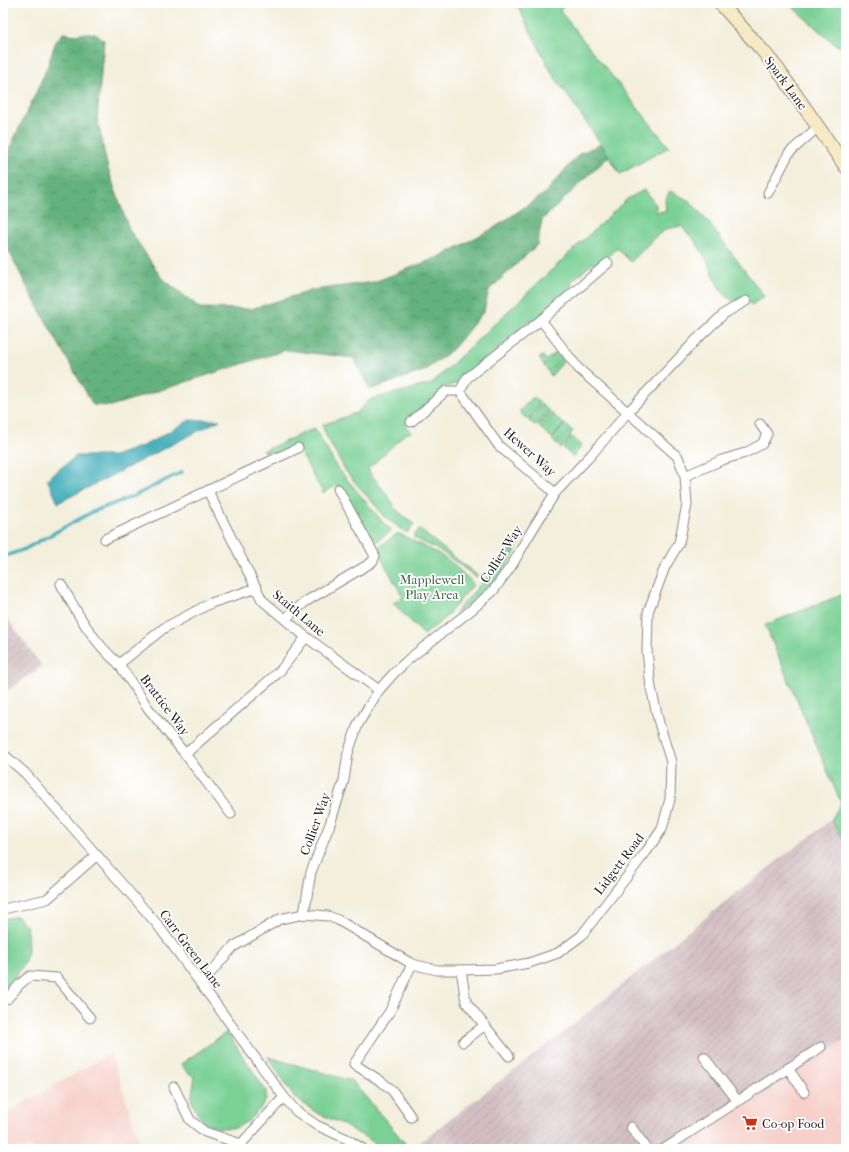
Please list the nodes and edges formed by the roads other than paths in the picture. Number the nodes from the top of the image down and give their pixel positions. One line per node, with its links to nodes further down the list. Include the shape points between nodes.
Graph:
1 (720, 3): 2 (main road, Spark Lane, via 772,62)
2 (818, 127): 3 (main road, Spark Lane); 4 (street, via 789,153)
3 (846, 167)
4 (768, 193)
5 (608, 263): 7 (street)
6 (746, 301): 9 (street, Collier Way, via 725,313 696,340)
7 (541, 320): 8 (street, via 467,378); 9 (street, via 578,368)
8 (460, 391): 10 (street, via 446,391); 16 (street, Hewer Way, via 499,446)
9 (628, 412): 13 (street, Lidgett Road, via 678,457); 16 (street, Collier Way)
10 (411, 422)
11 (760, 424): 13 (street, via 767,434 762,444)
12 (298, 448): 15 (street)
13 (685, 476): 31 (street, Lidgett Road, via 687,505 678,543 665,567 648,612 647,651 651,688 671,762 670,799 662,829 581,936 558,953 529,963)
14 (338, 489): 20 (street, via 375,556 373,561 305,602)
15 (208, 491): 17 (street); 19 (street, Staith Lane)
16 (555, 493): 23 (street, Collier Way, via 493,592 410,658)
17 (105, 539)
18 (61, 584): 22 (street, Brattice Way, via 92,636)
19 (257, 588): 20 (street, Staith Lane, via 262,600); 22 (street, via 211,603 164,628)
20 (285, 619): 21 (street, Staith Lane)
21 (306, 637): 23 (street, Staith Lane); 25 (street, Brattice Way, via 280,671)
22 (119, 664): 25 (street, Brattice Way, via 148,708)
23 (379, 690): 29 (street, Collier Way, via 358,724 348,753 344,780 311,872)
24 (3, 754): 27 (street, Carr Green Lane, via 25,773)
25 (185, 754): 26 (street)
26 (231, 814)
27 (97, 856): 28 (street, via 47,899); 32 (street, Carr Green Lane, via 157,924)
28 (3, 909)
29 (304, 914): 30 (street, Lidgett Road, via 328,916 338,920); 32 (street, Lidgett Road, via 280,919 233,947)
30 (412, 964): 31 (street, Lidgett Road, via 437,970); 45 (street, via 390,1010 354,1064 392,1090)
31 (461, 970): 35 (street, via 466,1002)
32 (201, 984): 43 (street, Carr Green Lane)
33 (3, 999): 34 (street, via 7,999 30,976 58,978)
34 (90, 1018)
35 (485, 1025): 36 (street); 38 (street)
36 (463, 1042)
37 (821, 1047): 40 (street)
38 (510, 1056)
39 (704, 1057): 44 (street)
40 (788, 1068): 42 (street); 44 (street)
41 (174, 1087): 47 (street, via 190,1120 205,1132)
42 (804, 1092)
43 (284, 1097): 47 (street); 48 (street, Carr Green Lane, via 296,1111 316,1125)
44 (738, 1100): 50 (street)
45 (412, 1117)
46 (631, 1127): 49 (street)
47 (242, 1146)
48 (363, 1149)
49 (647, 1149)
50 (664, 1149)

